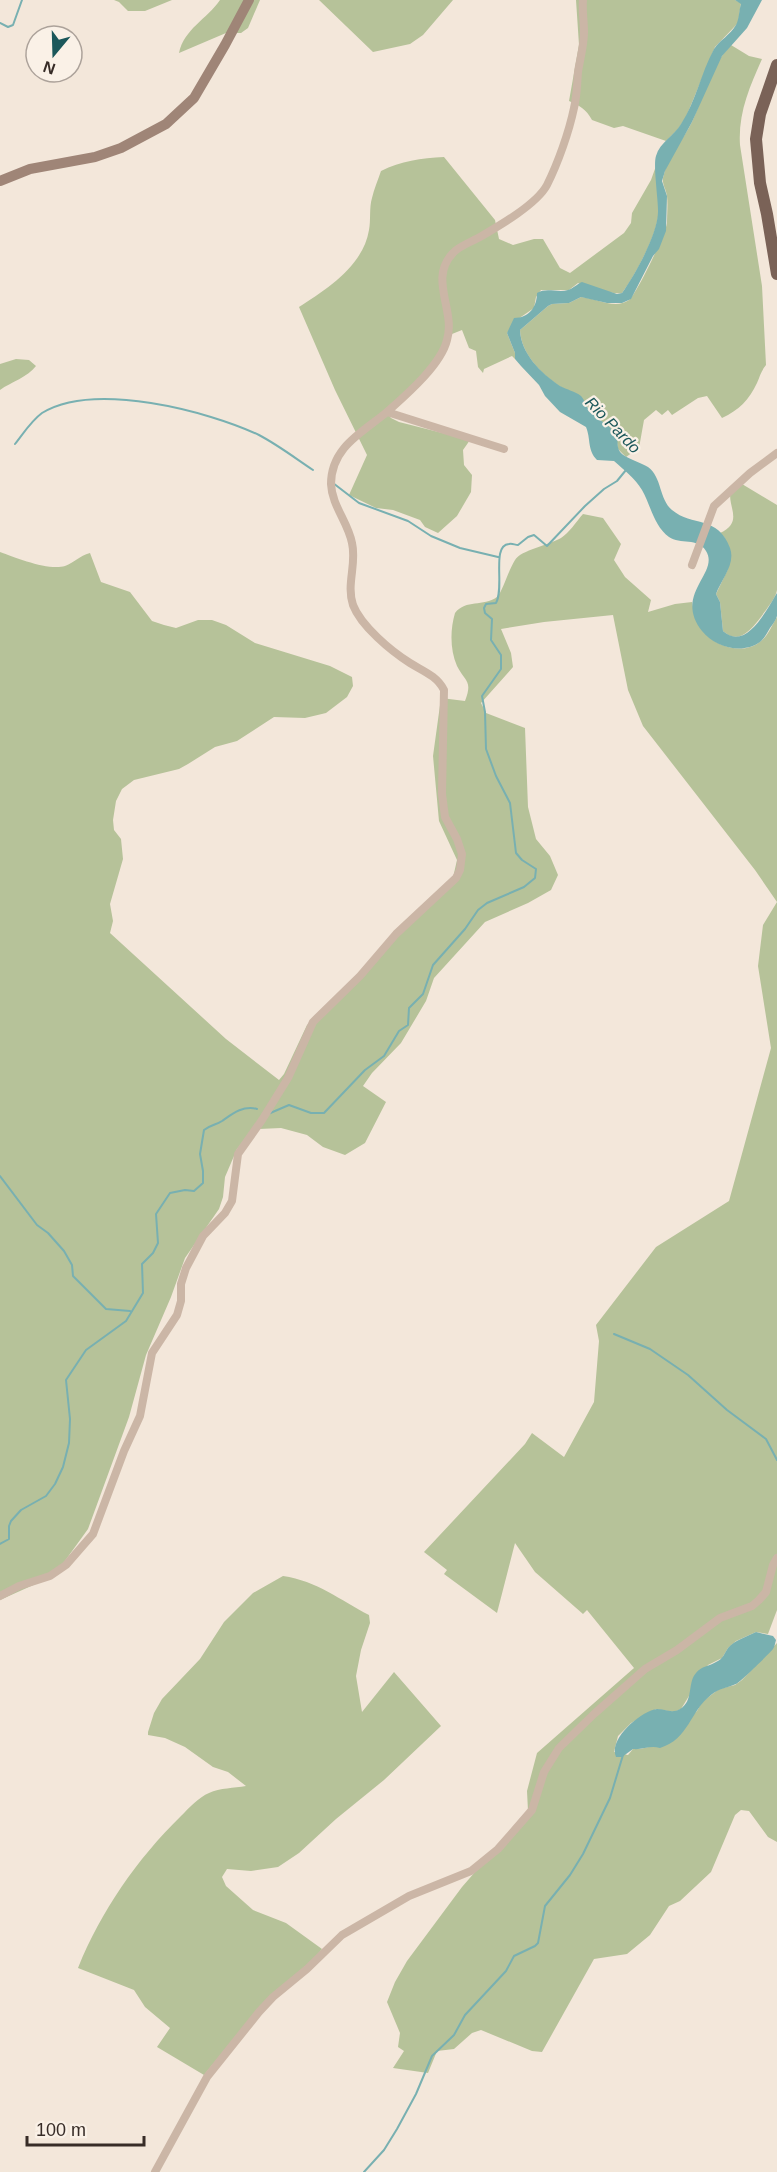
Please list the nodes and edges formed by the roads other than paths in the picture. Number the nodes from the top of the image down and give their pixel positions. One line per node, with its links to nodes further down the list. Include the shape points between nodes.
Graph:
1 (249, 0): 4 (street, via 194,98 166,124 95,157 30,169)
2 (583, 0): 6 (street, via 584,32 574,109 546,186 521,210 454,251 445,263 441,276 448,339 434,364)
3 (777, 65): 5 (main road, via 756,139)
4 (0, 181)
5 (777, 274)
6 (387, 412): 7 (street); 11 (street, via 340,452 331,483 333,497 353,545 350,594 357,614 395,652 433,677 444,690 442,794 445,817 462,854 460,870 448,887 418,912 313,1022 288,1078 238,1154 232,1201 203,1236 186,1268 177,1316 152,1353 140,1416 93,1534 58,1571)
7 (504, 449)
8 (777, 453): 9 (street, via 714,506)
9 (692, 565)
10 (777, 1558): 12 (street, via 759,1600 720,1618 645,1669 559,1748 544,1772 532,1810 498,1849 471,1871 409,1896 342,1935 273,1997 207,2077)
11 (0, 1596)
12 (154, 2172)

